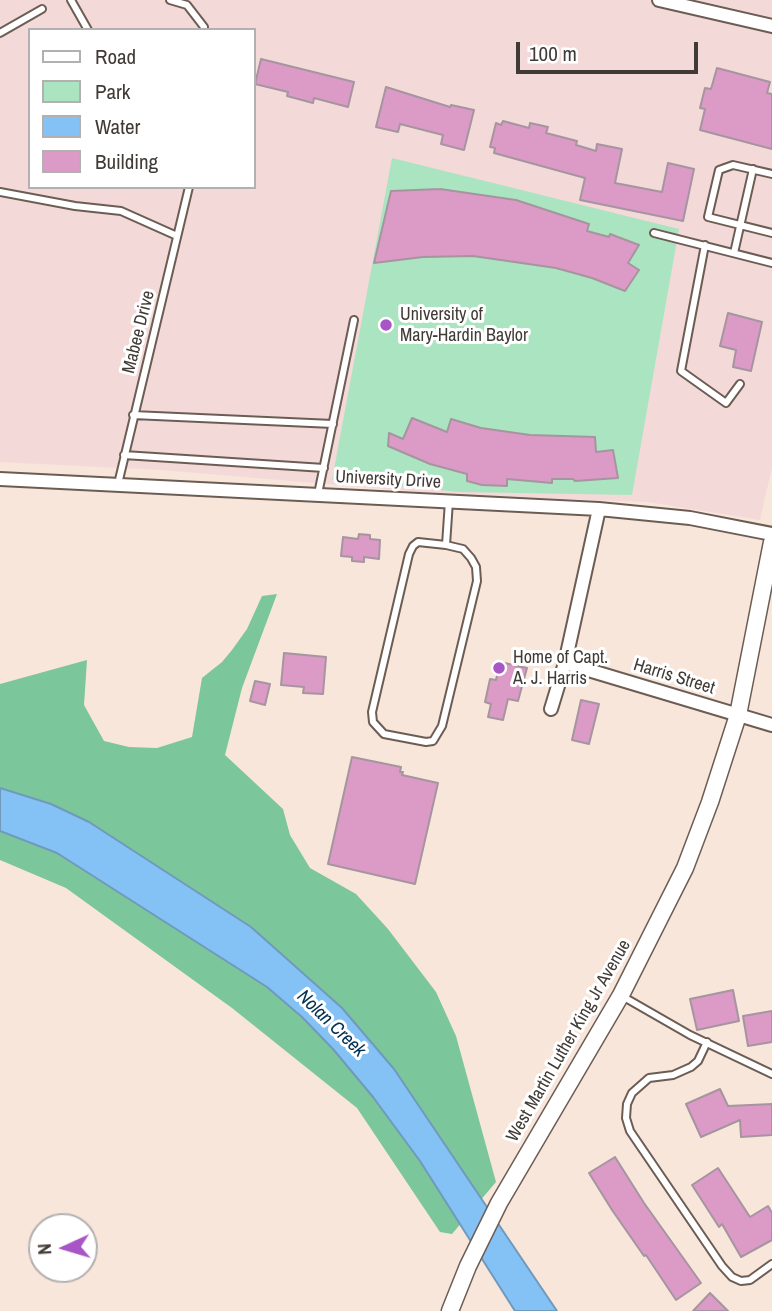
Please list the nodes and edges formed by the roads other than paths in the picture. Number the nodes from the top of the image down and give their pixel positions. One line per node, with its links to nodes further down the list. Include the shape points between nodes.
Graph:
1 (71, 0): 6 (lane)
2 (170, 0): 7 (lane, via 187,5)
3 (659, 0): 5 (street)
4 (42, 9): 8 (lane)
5 (772, 26)
6 (87, 28)
7 (204, 28)
8 (0, 33)
9 (753, 169): 10 (lane); 13 (lane); 13 (lane, via 733,165 719,170 708,217)
10 (772, 174)
11 (189, 189): 16 (lane, Mabee Drive)
12 (0, 192): 16 (lane, via 121,211)
13 (740, 225): 15 (lane); 18 (lane)
14 (654, 233): 17 (lane)
15 (772, 233)
16 (177, 236): 22 (lane, Mabee Drive)
17 (705, 246): 18 (lane); 21 (lane, via 681,371 726,403)
18 (734, 253): 19 (lane)
19 (772, 263)
20 (354, 320): 23 (lane)
21 (740, 384)
22 (133, 415): 23 (lane); 24 (lane, Mabee Drive)
23 (333, 424): 25 (lane)
24 (124, 454): 25 (lane); 27 (lane, Mabee Drive)
25 (324, 468): 28 (lane)
26 (0, 479): 27 (street, University Drive)
27 (118, 484): 28 (street, University Drive)
28 (318, 494): 29 (street, University Drive)
29 (449, 501): 30 (street, University Drive); 33 (lane)
30 (599, 509): 31 (street, University Drive, via 690,518); 34 (street)
31 (772, 534)
32 (772, 541): 36 (street, West Martin Luther King Jr Avenue)
33 (446, 545): 33 (lane, via 418,542 409,554 372,712 373,722 384,734 426,742 433,741 442,726 477,581 477,567 471,558 463,549)
34 (565, 663): 35 (street); 36 (street, Harris Street)
35 (551, 709)
36 (738, 715): 37 (street, Harris Street); 38 (street, West Martin Luther King Jr Avenue, via 685,868)
37 (772, 725)
38 (621, 995): 39 (lane); 42 (street, West Martin Luther King Jr Avenue, via 532,1143 484,1232)
39 (707, 1042): 40 (lane); 41 (lane, via 691,1067 673,1076 649,1078 632,1093 626,1118 630,1132 732,1277 750,1280)
40 (772, 1074)
41 (772, 1264)
42 (450, 1311)

